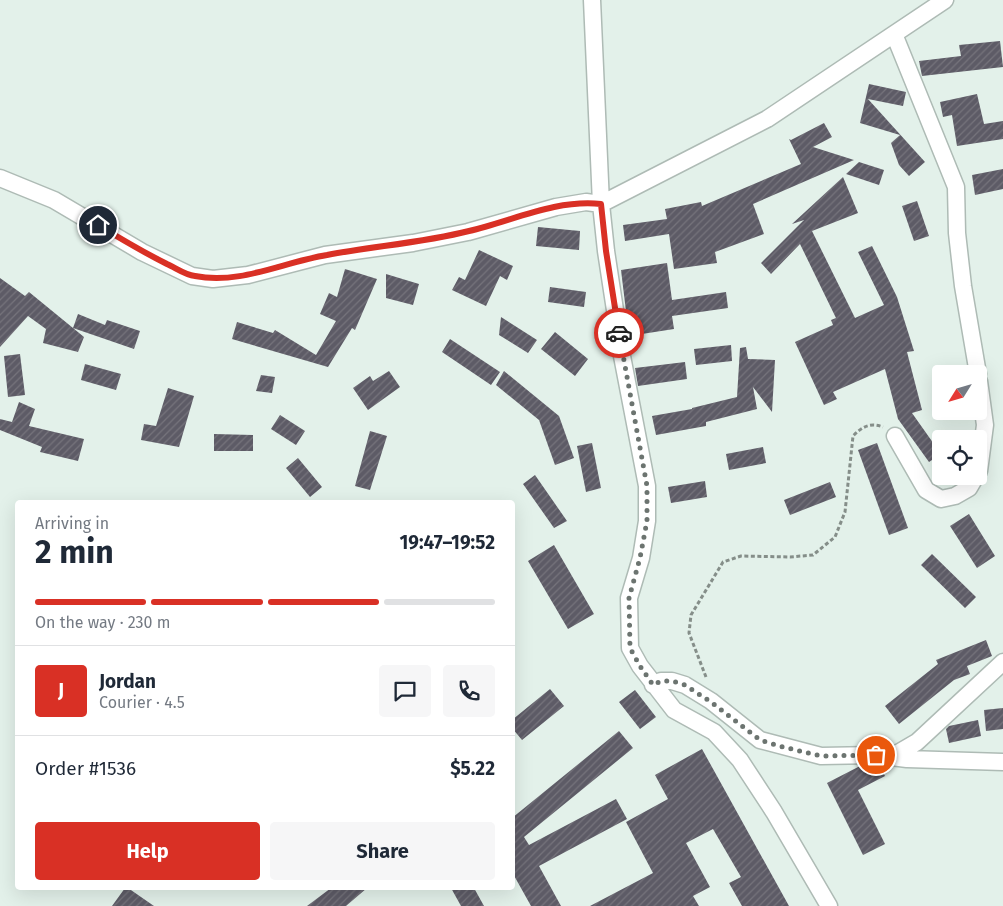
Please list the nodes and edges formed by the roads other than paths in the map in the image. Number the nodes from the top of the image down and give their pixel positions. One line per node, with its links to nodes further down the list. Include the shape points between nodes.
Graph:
1 (592, 0): 5 (street)
2 (945, 0): 3 (street)
3 (894, 34): 5 (street, via 767,119); 6 (street, via 956,187 963,286)
4 (0, 178): 5 (street, via 54,200 142,252 192,276 213,279 248,275 325,255 468,232 556,207 586,202)
5 (601, 204): 10 (street, via 622,356 647,486 647,521 629,598 630,648)
6 (976, 365)
7 (895, 436): 8 (street, via 926,490 941,499 955,496)
8 (971, 485)
9 (1003, 662): 11 (street, via 917,742)
10 (653, 685): 11 (street, via 661,681 685,685 760,740 779,746 821,756); 13 (street, via 674,710 714,732 740,760)
11 (893, 756): 12 (street, via 907,760)
12 (1003, 762)
13 (828, 906)

